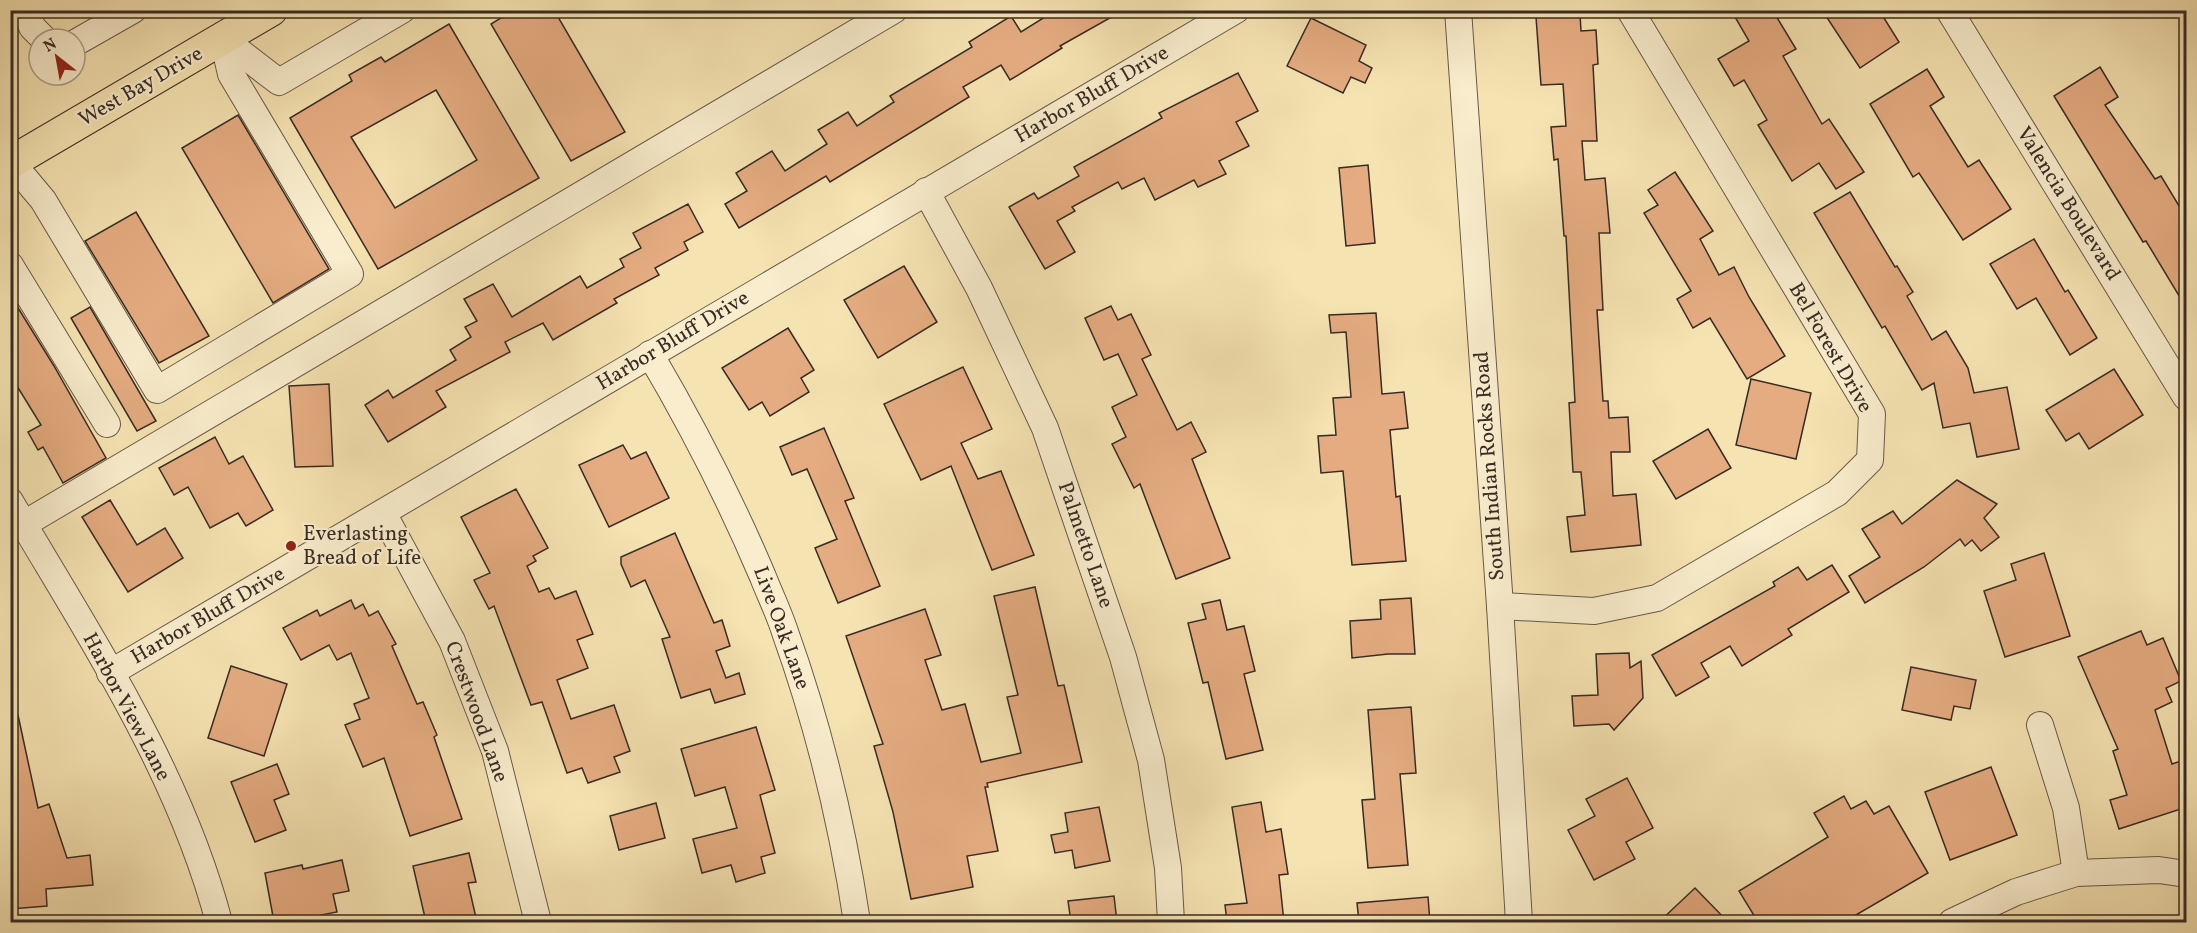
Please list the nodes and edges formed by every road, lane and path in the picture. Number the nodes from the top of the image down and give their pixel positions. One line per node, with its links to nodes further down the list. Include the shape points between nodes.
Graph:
1 (27, 10): 10 (street)
2 (133, 10): 11 (street)
3 (271, 10): 12 (main road, West Bay Drive)
4 (402, 10): 12 (street, via 279,81)
5 (894, 10): 21 (street)
6 (1236, 10): 14 (street, Harbor Bluff Drive)
7 (1458, 10): 22 (street, South Indian Rocks Road)
8 (1630, 10): 22 (street, Bel Forest Drive, via 1872,414 1870,460 1837,493 1657,598 1594,611)
9 (1949, 10): 17 (street, Valencia Boulevard)
10 (32, 27)
11 (87, 36)
12 (223, 39): 13 (main road, West Bay Drive); 13 (street, via 231,74 350,274 157,390 43,200)
13 (11, 161)
14 (927, 191): 16 (street, Harbor Bluff Drive); 30 (street, Palmetto Lane, via 979,288 1045,428 1123,657 1151,760 1168,868)
15 (10, 265): 18 (street)
16 (650, 354): 20 (street, Harbor Bluff Drive); 29 (street, Live Oak Lane, via 695,431 740,521 785,630 819,735 847,851)
17 (2187, 397)
18 (107, 424)
19 (10, 501): 21 (street, Harbor View Lane)
20 (384, 513): 23 (street, Harbor Bluff Drive); 28 (street, Crestwood Lane, via 452,642 495,751)
21 (24, 524): 23 (street, Harbor View Lane)
22 (1500, 606): 31 (street, South Indian Rocks Road)
23 (110, 673): 27 (street, Harbor View Lane, via 154,753 185,822)
24 (2040, 724): 25 (street, via 2066,808)
25 (2076, 873): 26 (street, via 2159,870); 32 (street, via 2016,892)
26 (2187, 874)
27 (219, 922)
28 (538, 922)
29 (857, 922)
30 (1171, 922)
31 (1519, 922)
32 (1952, 922)

